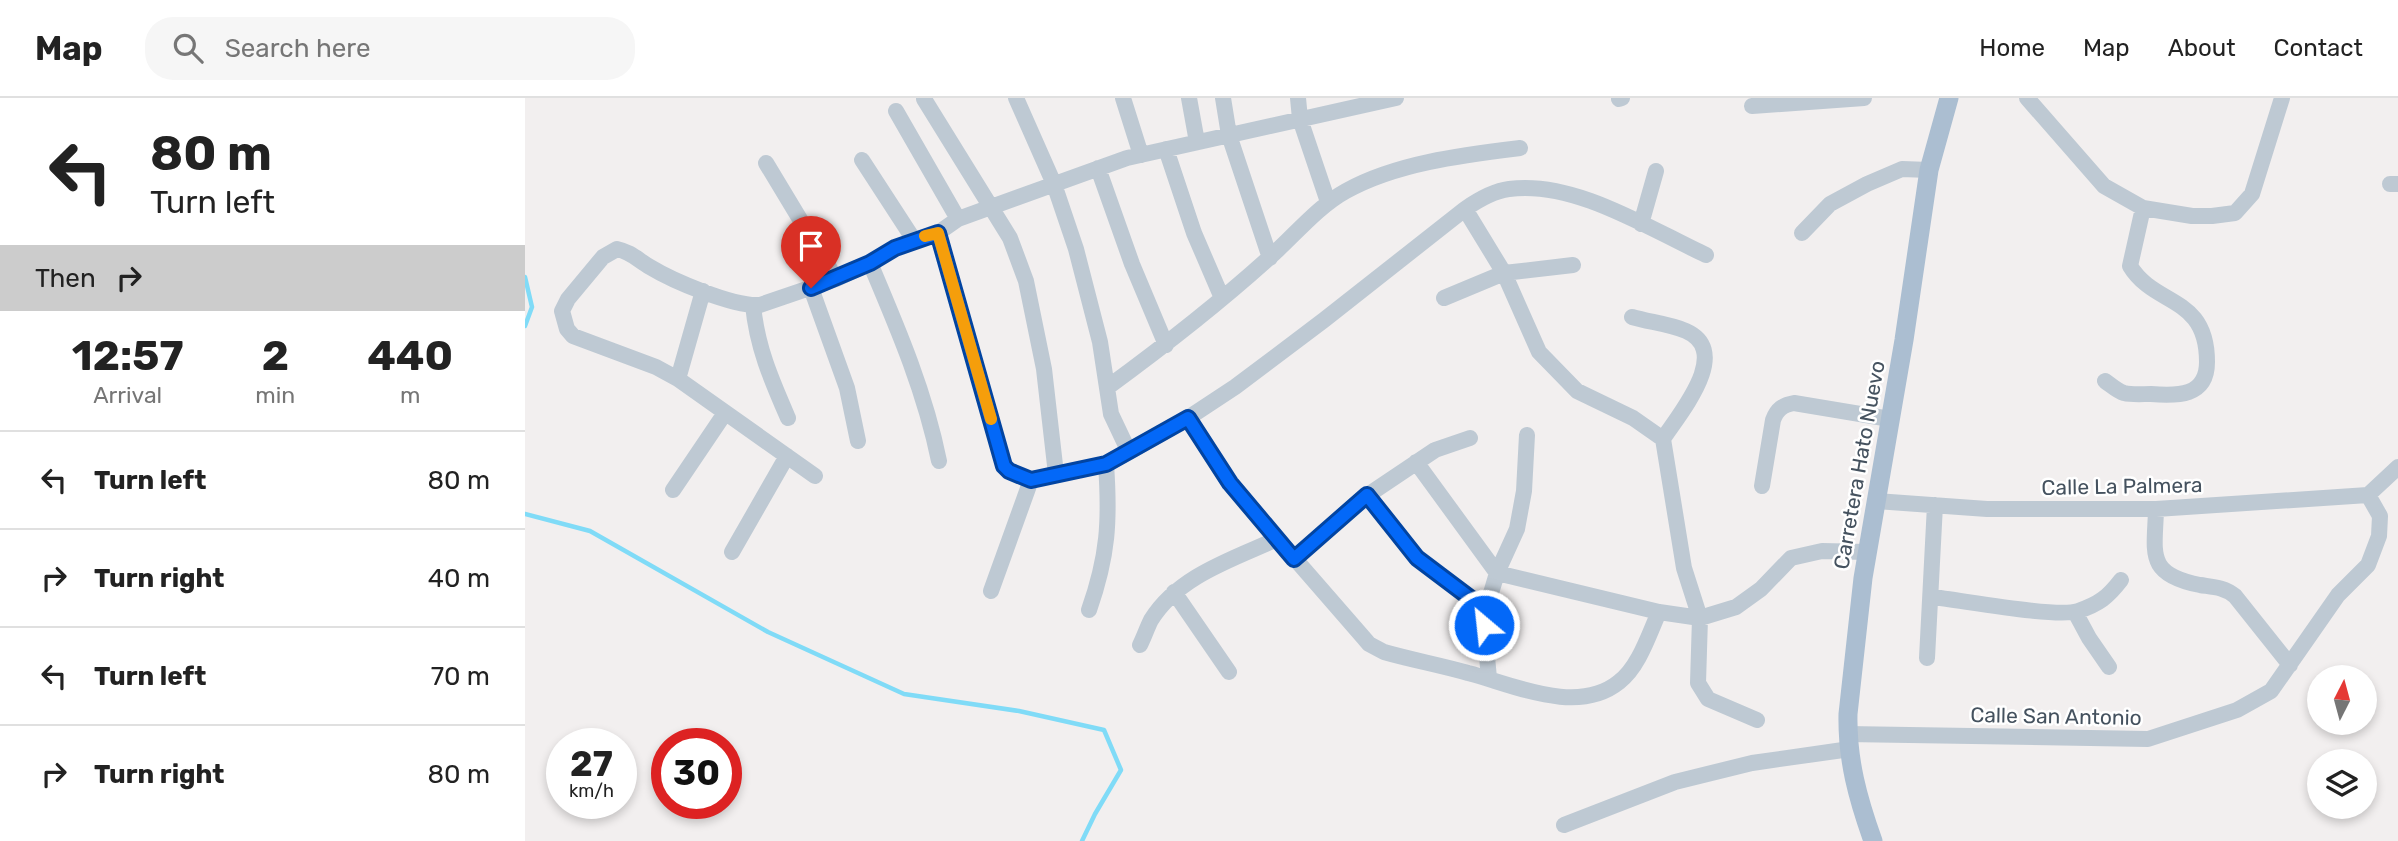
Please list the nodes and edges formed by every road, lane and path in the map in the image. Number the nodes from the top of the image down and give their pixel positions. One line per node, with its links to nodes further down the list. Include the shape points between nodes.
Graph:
1 (1016, 98): 25 (street)
2 (1123, 98): 19 (street)
3 (1189, 98): 16 (street)
4 (1223, 98): 15 (street)
5 (1298, 98): 14 (street)
6 (1396, 98): 14 (street)
7 (1864, 98): 12 (street)
8 (1949, 98): 23 (main road, Carretera Hato Nuevo)
9 (2027, 98): 28 (street, via 2105,186)
10 (2282, 98): 28 (street, via 2252,194 2235,213 2192,216)
11 (924, 99): 27 (street)
12 (1752, 106)
13 (896, 111): 30 (street)
14 (1300, 120): 15 (street); 26 (street)
15 (1229, 135): 16 (street); 36 (street)
16 (1197, 142): 18 (street)
17 (1520, 148): 26 (street, via 1391,171)
18 (1166, 149): 19 (street); 43 (street)
19 (1141, 155): 22 (street)
20 (862, 160): 34 (street)
21 (766, 163): 40 (street)
22 (1098, 168): 25 (street); 47 (street)
23 (1929, 170): 33 (street, via 1902,169 1867,184 1831,204); 54 (main road, Carretera Hato Nuevo)
24 (1656, 171): 31 (street)
25 (1054, 184): 27 (street); 50 (street, via 1076,249)
26 (1328, 202): 36 (street)
27 (990, 208): 30 (street); 65 (street, via 1010,238 1025,281 1044,369)
28 (2143, 208): 49 (street, via 2130,266 2135,276 2200,326 2206,377 2191,392 2171,395 2122,393)
29 (1465, 209): 31 (street, via 1507,189 1544,188 1581,197); 39 (street); 53 (street, via 1324,320)
30 (958, 219): 32 (street)
31 (1641, 224): 35 (street)
32 (938, 233): 34 (street); 67 (street, via 1004,466)
33 (1802, 233)
34 (914, 240): 37 (street)
35 (1706, 255)
36 (1269, 258): 43 (street)
37 (870, 263): 40 (street); 61 (street, via 911,359)
38 (1573, 265): 39 (street)
39 (1504, 273): 44 (street); 57 (street, via 1539,352 1577,390)
40 (836, 279): 41 (street)
41 (811, 288): 45 (street); 58 (street, via 847,388)
42 (703, 291): 45 (street); 48 (street); 48 (street, via 617,249 603,257 562,311 573,336)
43 (1222, 298): 47 (street)
44 (1444, 298)
45 (753, 305): 52 (street, via 764,363)
46 (1632, 317): 57 (street, via 1686,331 1704,351 1702,374)
47 (1165, 345): 50 (street)
48 (678, 379): 51 (street)
49 (2105, 381)
50 (1108, 387): 59 (street, via 1111,414)
51 (725, 413): 60 (street); 69 (street)
52 (788, 418)
53 (1188, 418): 59 (street); 75 (street, via 1230,483)
54 (1890, 419): 68 (street, via 1786,404 1773,420); 72 (main road, Carretera Hato Nuevo)
55 (1527, 435): 79 (street, via 1517,529)
56 (1471, 438): 62 (street)
57 (1663, 439): 88 (street, via 1684,568)
58 (858, 441)
59 (1129, 452): 63 (street)
60 (787, 456): 66 (street); 76 (street)
61 (939, 461)
62 (1416, 462): 70 (street); 79 (street)
63 (1106, 464): 65 (street); 84 (street, via 1107,542)
64 (2398, 467): 71 (street)
65 (1056, 474): 67 (street)
66 (814, 476)
67 (1031, 480): 81 (street)
68 (1762, 486)
69 (673, 490)
70 (1367, 495): 78 (street); 85 (street, via 1417,558)
71 (2368, 495): 74 (street, Calle La Palmera); 91 (street, Calle San Antonio, via 2380,516 2379,536 2368,565 2338,595)
72 (1876, 501): 73 (street, Calle La Palmera); 77 (main road, Carretera Hato Nuevo)
73 (1935, 505): 74 (street, Calle La Palmera); 83 (street)
74 (2156, 509): 91 (street, via 2157,563 2167,572 2235,596)
75 (1277, 539): 78 (street); 82 (street, via 1197,576)
76 (732, 552)
77 (1867, 552): 88 (street, via 1822,551 1791,558 1736,607); 96 (main road, Carretera Hato Nuevo, via 1848,714)
78 (1294, 559): 94 (street, via 1369,644 1384,652)
79 (1497, 573): 85 (street); 86 (street)
80 (2121, 580): 87 (street, via 2106,598)
81 (991, 592)
82 (1174, 592): 89 (street, via 1151,620); 93 (street)
83 (1932, 597): 87 (street); 90 (street)
84 (1089, 610)
85 (1486, 610): 94 (street)
86 (1659, 612): 88 (street); 94 (street, via 1640,656 1619,682 1592,695 1531,693)
87 (2075, 612): 92 (street)
88 (1700, 618): 95 (street, via 1698,683 1708,699)
89 (1140, 645)
90 (1927, 658)
91 (2290, 665): 96 (street, Calle San Antonio, via 2271,691 2237,710 2148,739)
92 (2109, 667)
93 (1229, 672)
94 (1489, 678)
95 (1757, 720)
96 (1849, 742): 97 (street, Calle San Antonio, via 1675,782); 98 (main road, Carretera Hato Nuevo, via 1856,795)
97 (1564, 825)
98 (1873, 841)

